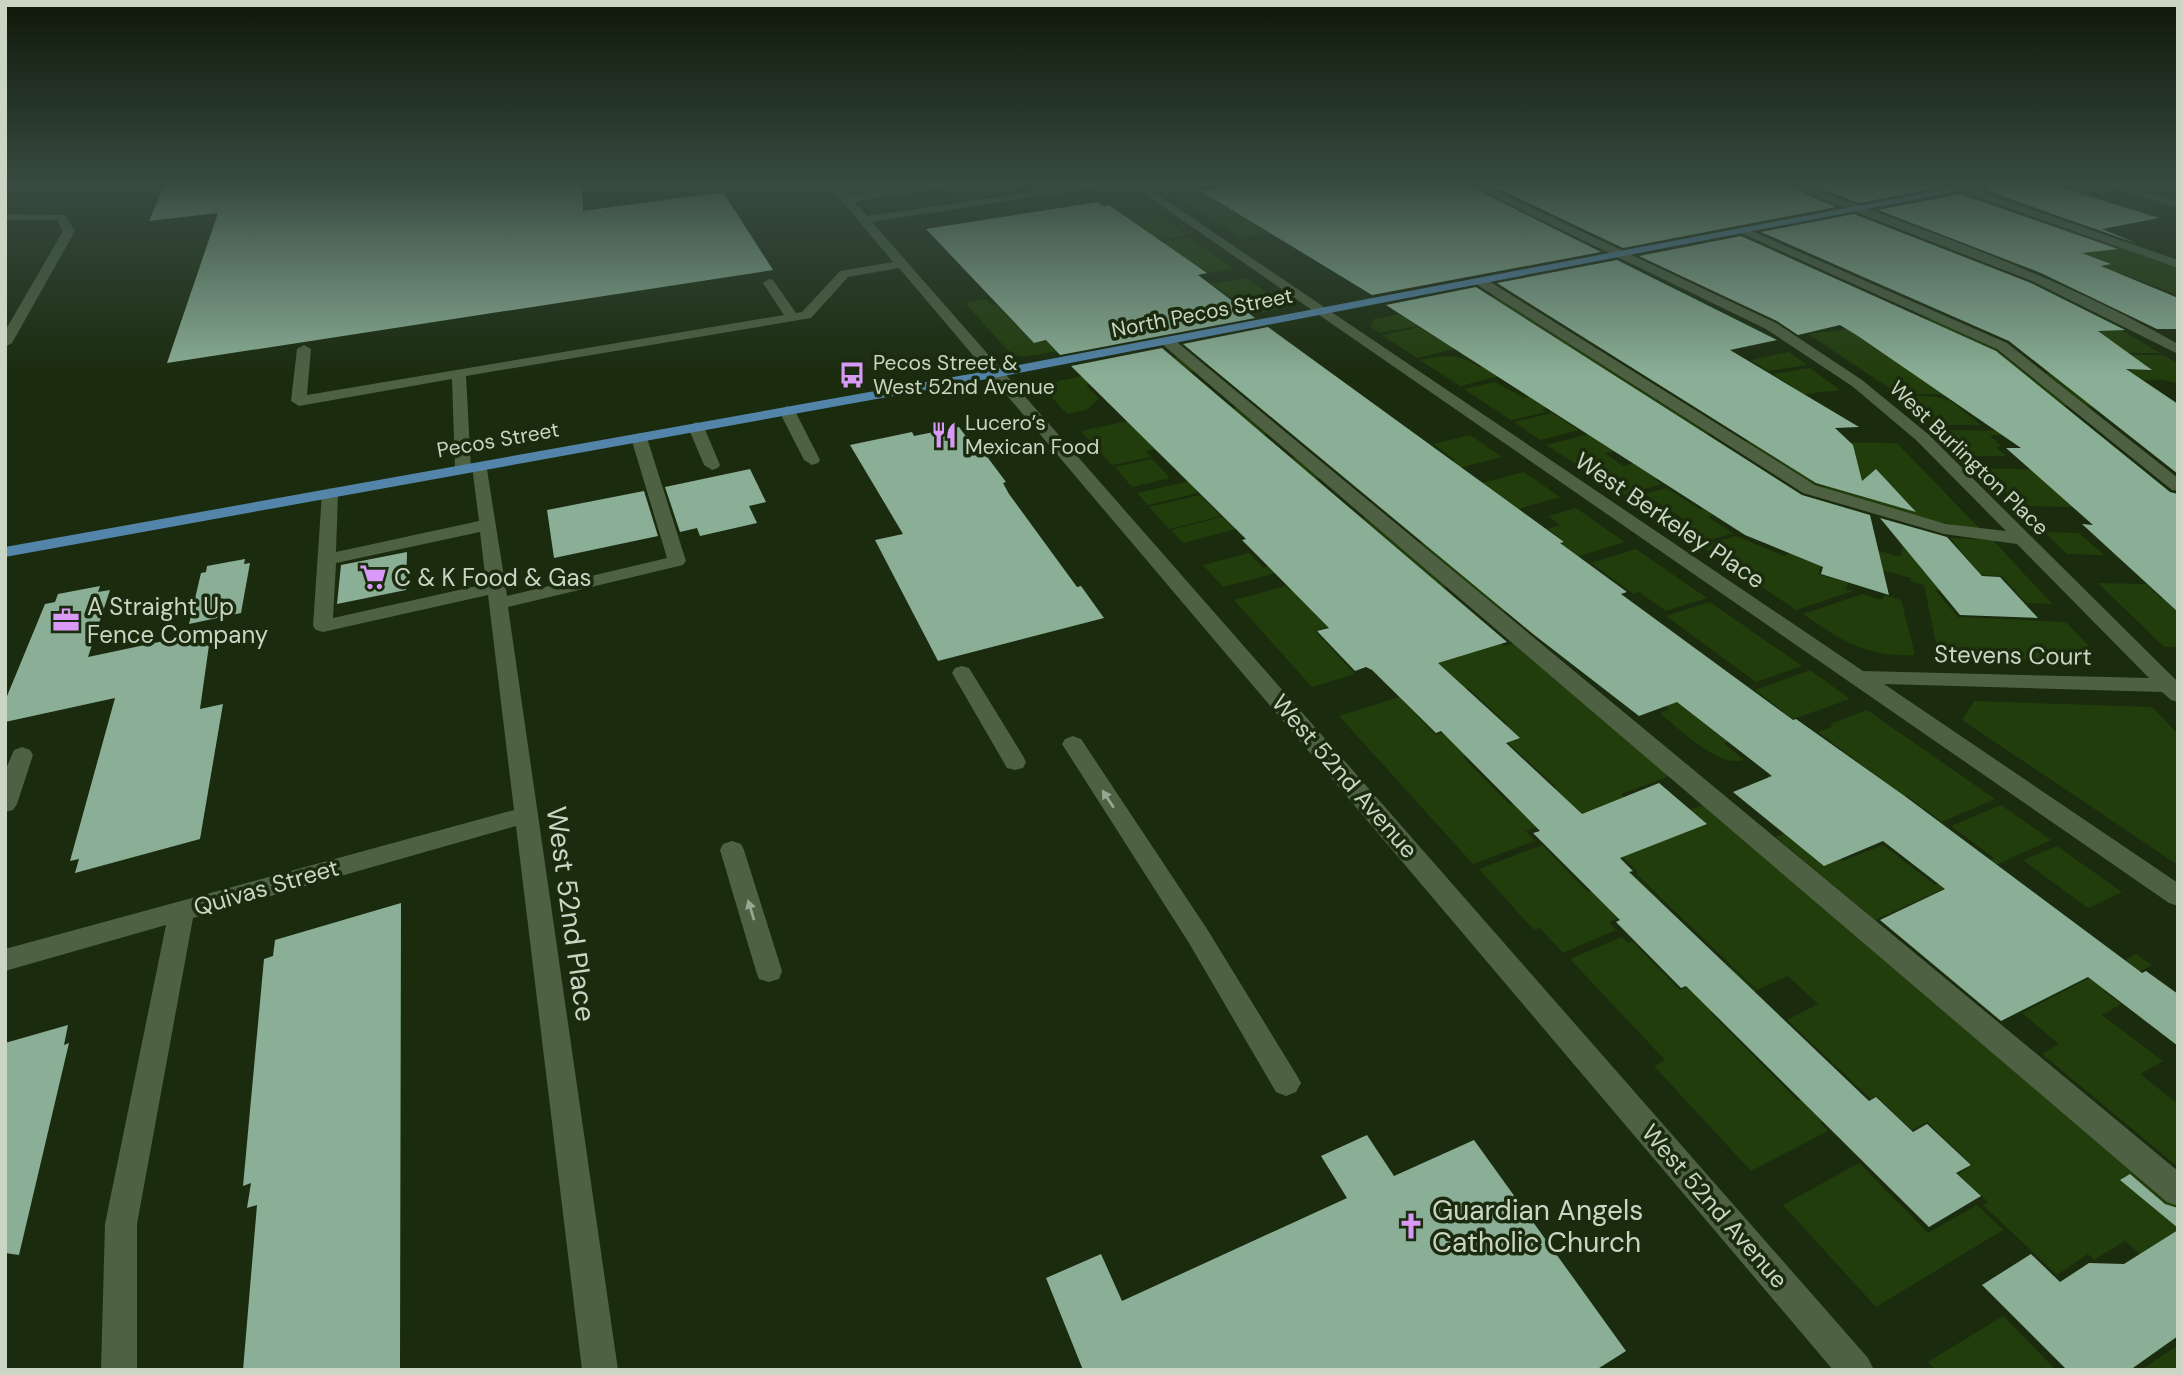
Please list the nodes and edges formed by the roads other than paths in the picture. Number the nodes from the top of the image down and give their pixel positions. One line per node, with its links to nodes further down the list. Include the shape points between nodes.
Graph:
1 (59, 248): 17 (street)
2 (889, 248): 10 (street, West 52nd Avenue)
3 (1229, 248): 14 (street, West Berkeley Place)
4 (1610, 248): 9 (street, West Burlington Place)
5 (1653, 248): 9 (main road, North Pecos Street)
6 (1783, 248): 28 (street, via 2002,346)
7 (1963, 248): 19 (street, via 2093,302)
8 (2133, 248): 11 (street)
9 (1622, 254): 12 (main road, North Pecos Street); 31 (street, West Burlington Place, via 1771,326 1829,363 1888,406)
10 (903, 264): 15 (street, via 844,274 806,314); 21 (street, West 52nd Avenue)
11 (2178, 264)
12 (1480, 281): 14 (main road, North Pecos Street); 31 (street, via 1809,489 1944,528)
13 (769, 283): 15 (street)
14 (1322, 311): 16 (main road, North Pecos Street); 36 (street, West Berkeley Place)
15 (792, 317): 20 (street)
16 (1167, 341): 21 (main road, North Pecos Street); 49 (street)
17 (5, 343)
18 (303, 349): 20 (street, via 299,401)
19 (2178, 349)
20 (458, 373): 27 (street, West 52nd Place)
21 (998, 373): 22 (main road, Pecos Street); 52 (street, West 52nd Avenue)
22 (787, 411): 23 (main road, Pecos Street); 25 (street)
23 (696, 427): 24 (main road, Pecos Street); 26 (street)
24 (639, 438): 27 (main road, Pecos Street); 34 (street, via 677,561)
25 (812, 460)
26 (712, 465)
27 (471, 468): 29 (main road, Pecos Street); 30 (street, West 52nd Place)
28 (2178, 486)
29 (330, 493): 32 (main road, Pecos Street); 33 (street)
30 (488, 525): 33 (street); 34 (street, West 52nd Place)
31 (2024, 540): 37 (street, West Burlington Place)
32 (5, 552)
33 (327, 559): 34 (street, via 323,626)
34 (497, 595): 42 (street, West 52nd Place)
35 (962, 673): 40 (street)
36 (1857, 677): 37 (street, Stevens Court); 44 (street, West Berkeley Place)
37 (2172, 690)
38 (1073, 744): 48 (street, one-way to 38, via 1198,936)
39 (22, 755): 41 (street)
40 (1015, 762)
41 (5, 804)
42 (526, 814): 45 (street, Quivas Street); 51 (street, West 52nd Place)
43 (732, 850): 47 (street, one-way to 43)
44 (2178, 896)
45 (183, 910): 46 (street, Quivas Street); 50 (street, via 121,1224)
46 (5, 960)
47 (769, 971)
48 (1286, 1083)
49 (2178, 1191)
50 (118, 1370)
51 (600, 1370)
52 (1856, 1370)

